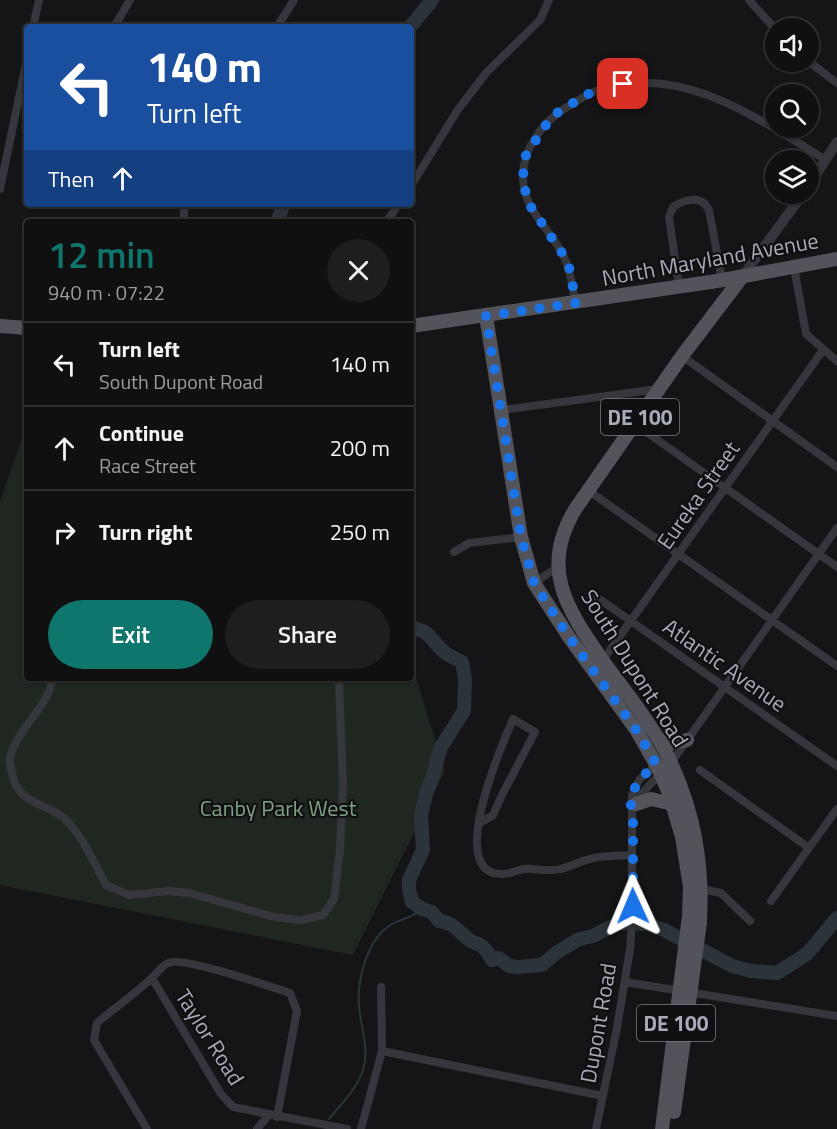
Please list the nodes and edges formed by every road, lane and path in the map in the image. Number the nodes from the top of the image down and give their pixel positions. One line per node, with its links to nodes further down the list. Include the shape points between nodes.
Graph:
1 (39, 0): 7 (street)
2 (130, 0): 8 (street)
3 (294, 0): 9 (street)
4 (549, 0): 16 (street, via 540,20 486,73 457,111)
5 (749, 0): 6 (street)
6 (765, 18)
7 (34, 24)
8 (116, 24)
9 (279, 24)
10 (819, 69): 12 (street)
11 (24, 73): 17 (street)
12 (837, 83)
13 (837, 142): 14 (street)
14 (826, 160): 15 (street); 24 (street, via 714,96 681,86 623,84 586,95 552,116 526,155 523,176 527,201 569,267)
15 (819, 170)
16 (414, 181)
17 (0, 189)
18 (796, 204): 21 (street, South Dupont Road)
19 (837, 259): 20 (main road, North Maryland Avenue)
20 (794, 267): 21 (main road, North Maryland Avenue); 30 (street, via 806,334)
21 (742, 277): 22 (main road, North Maryland Avenue); 26 (main road, South Dupont Road / DE 100)
22 (717, 281): 23 (main road, North Maryland Avenue); 23 (street, via 709,210 698,200 687,200 673,207 669,217); 26 (main road)
23 (679, 287): 24 (main road, North Maryland Avenue)
24 (576, 303): 25 (main road, North Maryland Avenue)
25 (486, 316): 28 (main road, North Maryland Avenue); 34 (main road, DE 100)
26 (712, 318): 31 (main road, South Dupont Road / DE 100)
27 (0, 326): 29 (main road)
28 (414, 326)
29 (24, 328)
30 (823, 350): 32 (street); 35 (street, Eureka Street)
31 (682, 356): 33 (main road, South Dupont Road / DE 100); 35 (street)
32 (837, 361)
33 (659, 389): 34 (street); 36 (main road, South Dupont Road / DE 100)
34 (502, 410): 41 (main road, DE 100)
35 (772, 421): 37 (street); 38 (street, Eureka Street)
36 (635, 424): 38 (street); 39 (main road, South Dupont Road / DE 100)
37 (837, 467)
38 (725, 488): 43 (street, Eureka Street); 44 (street)
39 (589, 491): 43 (street); 45 (main road, South Dupont Road / DE 100, via 566,526)
40 (837, 528): 44 (street, Dupont Road)
41 (521, 537): 42 (street, via 469,543); 47 (main road, DE 100)
42 (454, 552)
43 (678, 554): 49 (street); 50 (street, Eureka Street)
44 (818, 554): 46 (street); 49 (street, Dupont Road)
45 (559, 566): 47 (street); 51 (main road, South Dupont Road / DE 100, via 565,600)
46 (837, 567)
47 (534, 583): 53 (main road, South Dupont Road / DE 100)
48 (591, 597): 50 (street, Atlantic Avenue)
49 (771, 620): 52 (street); 56 (street, Dupont Road)
50 (631, 621): 51 (street, Eureka Street); 56 (street, Atlantic Avenue)
51 (603, 660): 57 (main road, South Dupont Road / DE 100)
52 (837, 666)
53 (597, 674): 57 (main road, via 608,677); 61 (main road, South Dupont Road / DE 100)
54 (52, 681): 55 (street, via 11,755 10,767 15,785 25,797 66,819 91,854 106,885 129,895 189,893 274,917 302,920 323,915 334,899 343,785)
55 (339, 681)
56 (724, 687): 59 (street, Dupont Road); 60 (street, Atlantic Avenue)
57 (634, 705): 58 (main road, South Dupont Road / DE 100)
58 (658, 739): 59 (main road); 61 (main road, South Dupont Road / DE 100)
59 (687, 740): 61 (street, Dupont Road)
60 (837, 766)
61 (663, 767): 63 (main road, South Dupont Road / DE 100); 65 (street, Dupont Road, via 644,775 635,786 631,803); 69 (main road, South Dupont Road / DE 100, via 689,809)
62 (700, 770): 67 (street)
63 (673, 804): 65 (main road, via 651,800); 69 (main road, South Dupont Road / DE 100)
64 (837, 809): 67 (street)
65 (634, 810): 68 (street, Dupont Road)
66 (480, 823): 66 (street, via 488,780 513,719 535,732 493,815); 68 (street, via 480,862 502,875 524,869 559,870 592,858)
67 (809, 848): 70 (street)
68 (632, 855): 74 (street, Dupont Road, via 632,931)
69 (696, 888): 71 (main road, South Dupont Road / DE 100); 72 (street, via 721,893)
70 (771, 901)
71 (695, 919): 85 (main road, South Dupont Road / DE 100, bridge); 86 (main road, South Dupont Road / DE 100, bridge)
72 (750, 921)
73 (152, 978): 79 (street, Taylor Road, via 221,1094 233,1107); 79 (street, via 173,961 290,993 297,1011); 80 (street, via 97,1023 94,1030 94,1040)
74 (625, 982): 76 (street); 78 (street, Dupont Road)
75 (381, 987): 77 (street)
76 (837, 1016)
77 (382, 1051): 78 (street); 83 (street)
78 (603, 1096): 84 (street, Dupont Road)
79 (273, 1116): 81 (street); 82 (street, Taylor Road)
80 (147, 1129)
81 (256, 1129)
82 (347, 1129)
83 (361, 1129)
84 (596, 1129)
85 (662, 1129)
86 (671, 1129)

